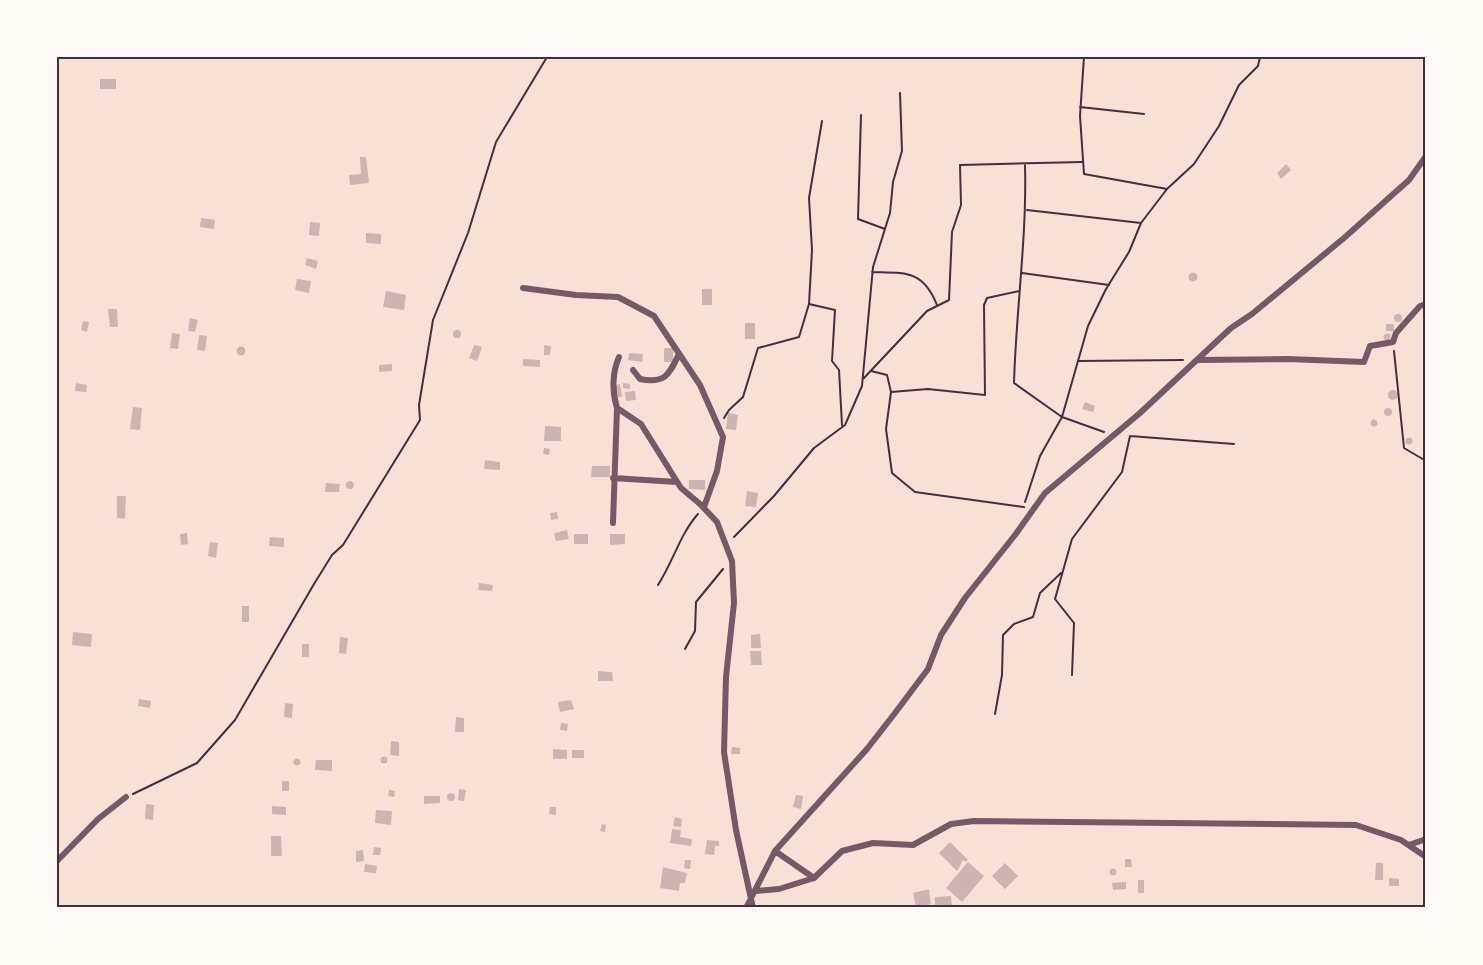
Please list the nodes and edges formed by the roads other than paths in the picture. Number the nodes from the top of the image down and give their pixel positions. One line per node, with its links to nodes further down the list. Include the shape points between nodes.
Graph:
1 (1426, 156): 6 (street, via 1409,180 1344,238)
2 (522, 288): 4 (street, via 618,297 654,316)
3 (1426, 304): 6 (street, via 1396,333 1393,342 1370,346 1364,362)
4 (680, 354): 7 (street, via 670,374 655,382 640,379); 11 (street, via 700,385 723,437 717,471)
5 (619, 357): 8 (street, via 614,368 613,397)
6 (1197, 360): 16 (street, via 1045,493 965,598 941,635 928,669 895,713)
7 (633, 370)
8 (617, 408): 9 (street); 10 (street, via 640,424)
9 (613, 478): 10 (street); 12 (street)
10 (677, 482): 11 (street)
11 (704, 507): 21 (street, via 717,522 732,561 734,603 726,677 724,752)
12 (613, 523)
13 (126, 797): 18 (street)
14 (1426, 839): 15 (street)
15 (1409, 845): 17 (street); 19 (street, via 1356,825 974,821 951,824 913,845 873,843 842,851)
16 (775, 851): 19 (street); 20 (street)
17 (1426, 857)
18 (57, 861)
19 (814, 878): 20 (street)
20 (756, 891): 21 (street)
21 (752, 904): 22 (street)
22 (746, 908)

